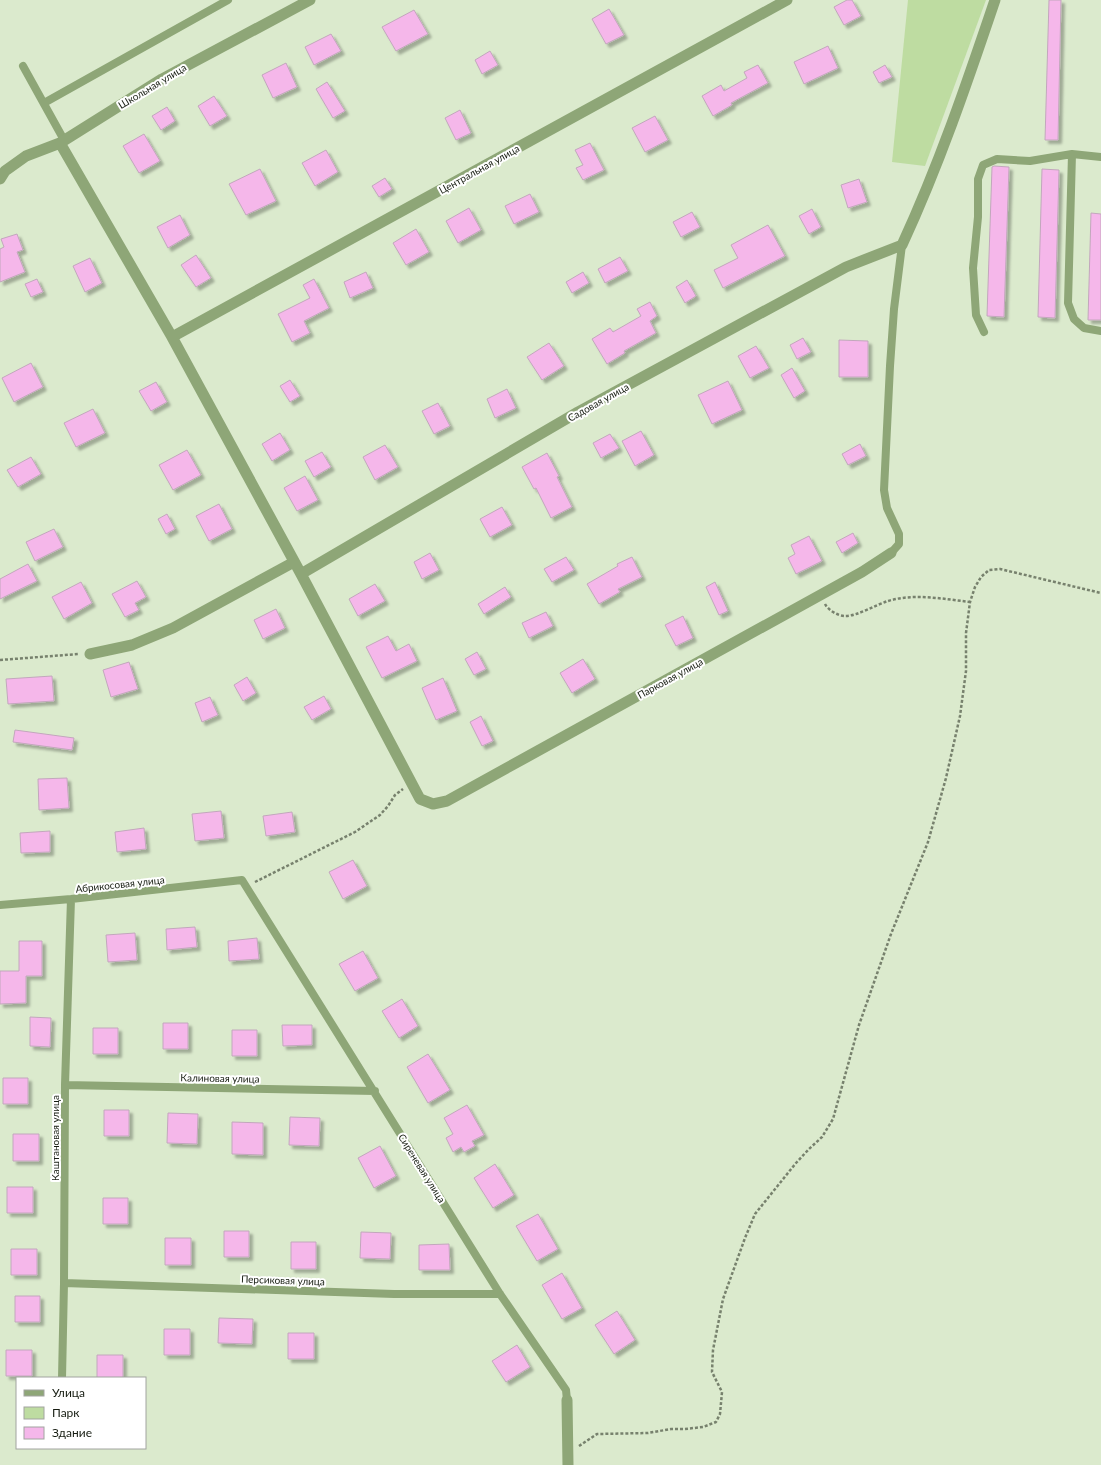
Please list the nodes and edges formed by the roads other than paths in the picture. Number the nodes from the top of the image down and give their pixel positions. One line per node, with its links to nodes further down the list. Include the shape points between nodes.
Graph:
1 (228, 0): 6 (lane)
2 (310, 0): 7 (street, Школьная улица, via 162,79)
3 (787, 0): 14 (street, Центральная улица)
4 (995, 0): 11 (street, via 956,115)
5 (23, 66): 6 (lane)
6 (44, 103): 7 (lane)
7 (62, 141): 10 (street, Школьная улица, via 26,156 5,171); 14 (street)
8 (1072, 154): 9 (lane); 12 (lane, via 1068,303 1074,319 1084,328); 13 (lane, via 1030,161 997,159 983,165 978,179 974,268 976,315)
9 (1101, 157)
10 (0, 179)
11 (902, 245): 15 (lane, via 894,309 884,490 887,508 899,534 899,544); 17 (street, Садовая улица, via 846,267 585,409)
12 (1101, 331)
13 (984, 332)
14 (172, 337): 16 (street)
15 (891, 553): 17 (street, Парковая улица, via 862,572 447,801 433,804 420,799)
16 (294, 562): 17 (street); 18 (street, via 173,628 132,645)
17 (301, 574)
18 (90, 654)
19 (244, 884): 20 (lane, Абрикосовая улица); 23 (lane, Сиреневая улица)
20 (71, 899): 21 (lane, Абрикосовая улица); 22 (lane, Каштановая улица)
21 (0, 905)
22 (65, 1085): 23 (lane, Калиновая улица); 24 (lane, Каштановая улица)
23 (375, 1091): 25 (lane, Сиреневая улица)
24 (64, 1283): 25 (lane, Персиковая улица, via 394,1294); 26 (lane, Каштановая улица)
25 (500, 1294): 27 (lane, Сиреневая улица, via 566,1390)
26 (62, 1377)
27 (567, 1400): 28 (street, Сиреневая улица)
28 (568, 1465)

